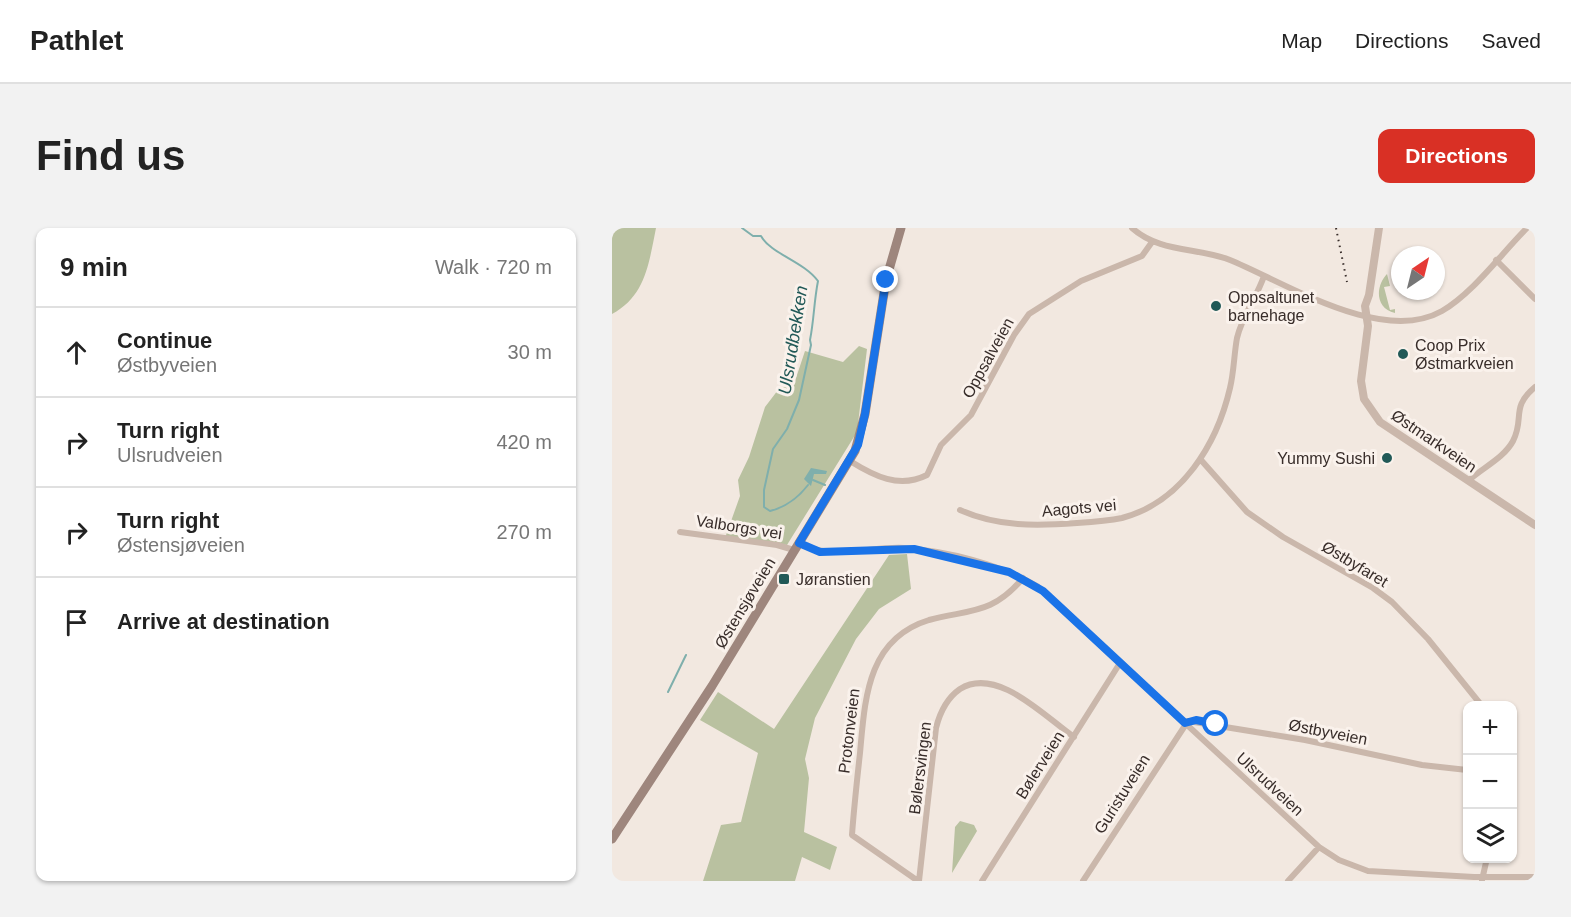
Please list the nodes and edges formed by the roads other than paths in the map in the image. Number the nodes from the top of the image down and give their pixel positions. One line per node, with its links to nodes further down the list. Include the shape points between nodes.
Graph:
1 (902, 228): 12 (main road, Østensjøveien, via 886,280 862,431)
2 (1132, 228): 5 (street)
3 (1379, 228): 9 (street, Østmarkveien, via 1369,295 1373,307)
4 (1527, 228): 6 (street)
5 (1152, 242): 7 (street, via 1221,256); 12 (street, Oppsalveien, via 1142,256 1081,281 1029,315 1014,335 975,409 941,445 927,475 911,481 885,480)
6 (1496, 260): 8 (street); 9 (street, via 1454,302 1432,315 1404,320)
7 (1264, 276): 9 (street, via 1341,309); 11 (street, Aagots vei, via 1237,339 1224,409)
8 (1535, 299)
9 (1368, 316): 13 (street, Østmarkveien, via 1361,381 1368,407 1380,422)
10 (1535, 387): 13 (street, via 1521,402 1516,433 1507,450)
11 (1201, 460): 14 (street, Aagots vei, via 1164,497 1121,518 1017,525); 20 (street, Østbyfaret, via 1247,512 1392,602)
12 (850, 461): 17 (main road, Østensjøveien)
13 (1468, 481): 15 (street, Østmarkveien)
14 (960, 510)
15 (1535, 525)
16 (680, 532): 17 (street, Valborgs vei)
17 (797, 546): 18 (street, Ulsrudveien, via 820,552 889,548 926,551); 24 (main road, Østensjøveien, via 697,710)
18 (1023, 578): 19 (street, Ulsrudveien, via 1043,591); 29 (street, Protonveien, via 1011,591 977,611 926,621 907,631 883,654 869,680 852,835)
19 (1120, 663): 21 (street, Ulsrudveien); 22 (street, Bølerveien)
20 (1479, 701)
21 (1185, 723): 23 (street, Østbyveien, via 1196,720 1422,765); 25 (street, Ulsrudveien); 31 (street, Guristuveien)
22 (1074, 736): 29 (street, Bølersvingen, via 997,684 980,682 955,693 944,706 936,728); 30 (street, Bølerveien)
23 (1463, 770)
24 (612, 839)
25 (1318, 847): 28 (street, Ulsrudveien, via 1339,860 1368,870); 32 (street)
26 (1486, 863): 28 (street)
27 (1535, 877): 28 (street, Ulsrudveien)
28 (1483, 879)
29 (919, 881)
30 (982, 881)
31 (1083, 881)
32 (1288, 881)

